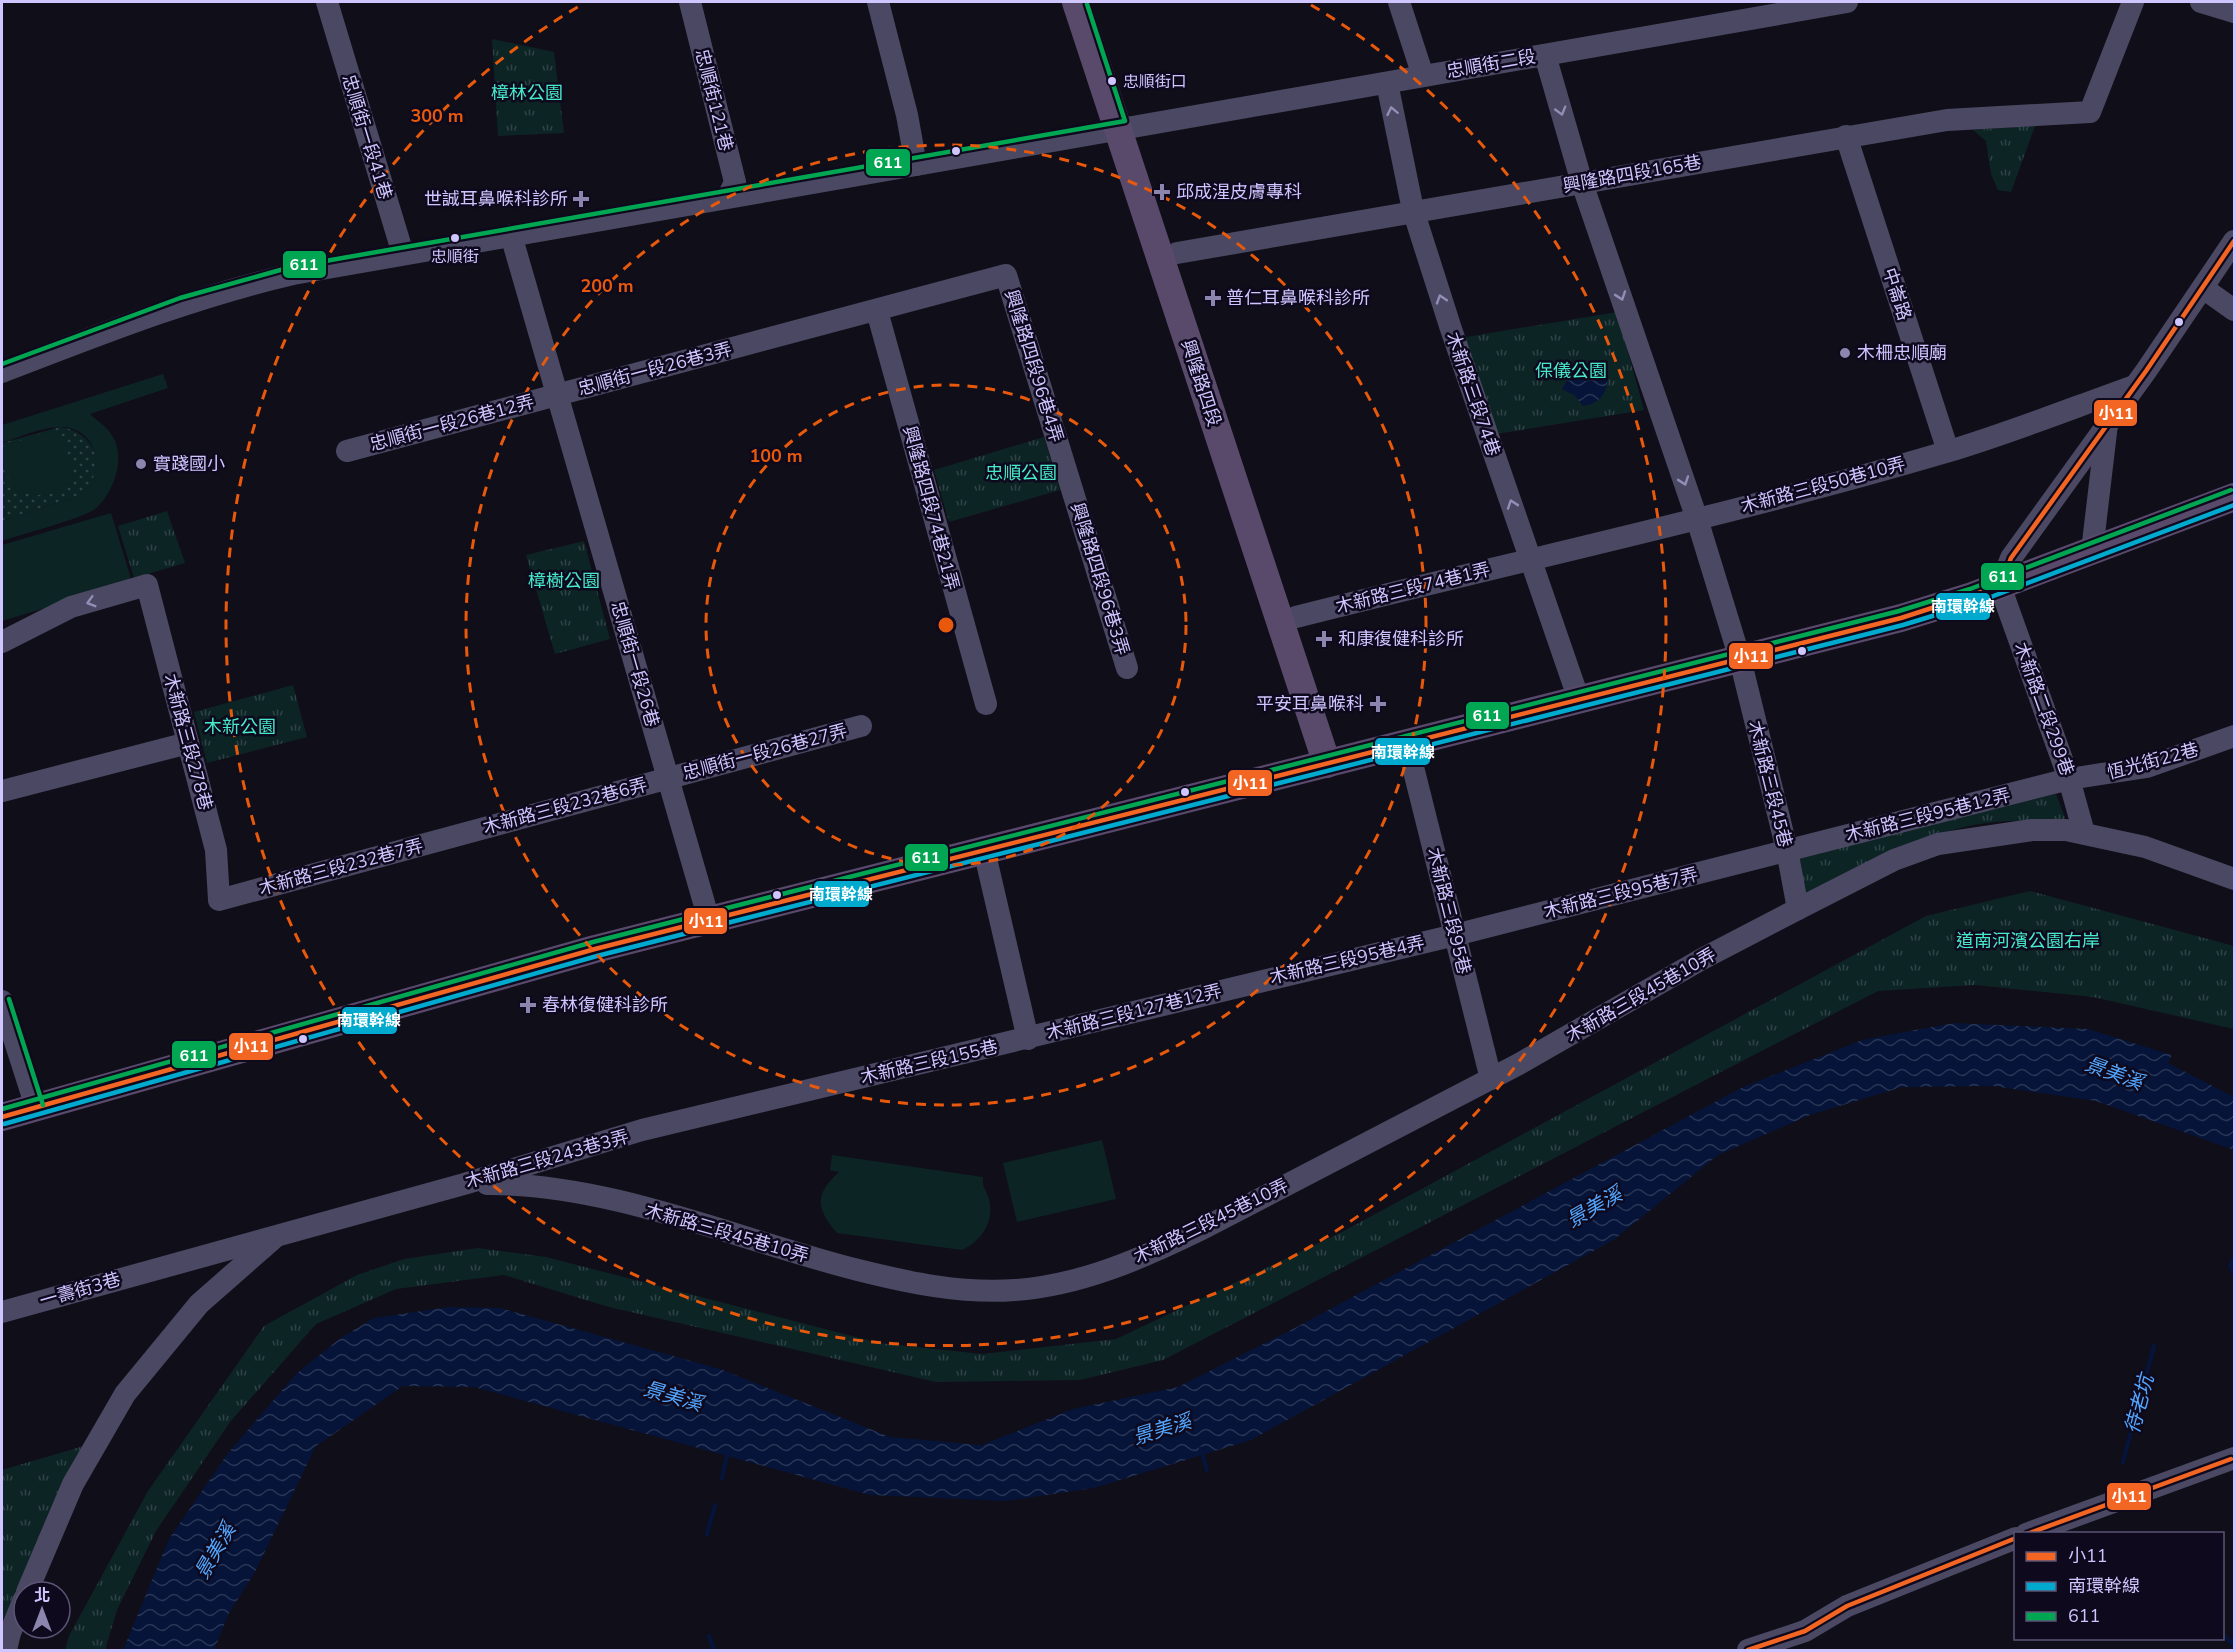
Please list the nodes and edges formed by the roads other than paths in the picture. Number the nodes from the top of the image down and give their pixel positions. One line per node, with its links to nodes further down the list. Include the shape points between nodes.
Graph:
1 (690, 2): 18 (street, 忠順街121巷, via 735,182)
2 (878, 2): 16 (street)
3 (1399, 2): 12 (street)
4 (1847, 2): 8 (street, 忠順街二段)
5 (2133, 2): 15 (street, 興隆路四段165巷, via 2090,112 1947,120)
6 (2201, 2): 10 (street)
7 (1086, 6): 14 (main road, 興隆路四段)
8 (1776, 8): 11 (street, 忠順街二段)
9 (330, 10): 23 (street, 忠順街一段41巷)
10 (2235, 12)
11 (1545, 55): 12 (street, 忠順街二段); 17 (street, 木新路三段45巷, one-way to 17)
12 (1423, 76): 13 (street, 忠順街二段)
13 (1387, 82): 14 (street, 忠順街二段); 19 (street, 木新路三段74巷, one-way to 13)
14 (1127, 128): 16 (street, 忠順街二段); 22 (main road, 興隆路四段); 50 (main road, 興隆路四段)
15 (1846, 136): 17 (street, 興隆路四段165巷); 33 (street, 中崙路)
16 (916, 165): 18 (street, 忠順街二段)
17 (1582, 183): 19 (street, 興隆路四段165巷); 36 (street, 木新路三段45巷, one-way to 36)
18 (728, 197): 20 (street, 忠順街二段)
19 (1413, 210): 22 (street, 興隆路四段165巷); 38 (street, 木新路三段74巷, one-way to 19, via 1450,329)
20 (511, 235): 23 (street, 忠順街二段); 30 (street, 忠順街一段26巷)
21 (2235, 241): 25 (street)
22 (1177, 253): 40 (main road, 興隆路四段)
23 (403, 254): 28 (street, 忠順街二段, via 229,290 142,318)
24 (1006, 275): 27 (street, 忠順街一段26巷3弄); 34 (street, 興隆路四段96巷4弄)
25 (2203, 288): 26 (street); 29 (street)
26 (2235, 310)
27 (877, 311): 30 (street, 忠順街一段26巷3弄); 45 (street, 興隆路四段74巷21弄)
28 (2, 372)
29 (2134, 386): 31 (street); 33 (street, 木新路三段50巷10弄)
30 (557, 395): 32 (street, 忠順街一段26巷12弄); 51 (street, 忠順街一段26巷)
31 (2107, 423): 37 (street); 39 (street, via 2011,558)
32 (347, 451)
33 (1948, 452): 36 (street, 木新路三段50巷10弄)
34 (1062, 456): 43 (street, 興隆路四段96巷3弄)
35 (2235, 497): 37 (main road)
36 (1697, 519): 38 (street, 木新路三段50巷10弄); 42 (street, 木新路三段45巷)
37 (2092, 551): 39 (main road)
38 (1531, 559): 40 (street, 木新路三段74巷1弄); 44 (street, 木新路三段74巷)
39 (2000, 586): 42 (main road, via 1901,618); 52 (street, 木新路二段299巷)
40 (1296, 617): 50 (main road, 興隆路四段)
41 (2, 642): 49 (street, 木新路三段278巷, one-way to 41, via 147,585 71,607)
42 (1740, 659): 44 (main road); 57 (street, 木新路三段45巷)
43 (1127, 668)
44 (1580, 700): 48 (main road)
45 (986, 704)
46 (861, 726): 51 (street, 忠順街一段26巷27弄)
47 (2235, 736): 52 (street, 恆光街22巷, via 2147,767)
48 (1407, 743): 50 (main road); 62 (street, 木新路三段95巷)
49 (188, 744): 53 (street); 59 (street, 木新路三段278巷, via 216,850)
50 (1335, 762): 56 (main road)
51 (668, 778): 55 (street, 木新路三段232巷6弄); 61 (street, 忠順街一段26巷)
52 (2069, 779): 54 (street, 木新路二段299巷); 57 (street, 木新路三段95巷12弄)
53 (2, 791)
54 (2084, 833): 58 (street, 木新路三段45巷10弄, via 2145,847); 60 (street, 木新路三段45巷10弄, via 2032,830 1938,844 1894,860)
55 (463, 834): 59 (street, 木新路三段232巷7弄)
56 (984, 850): 61 (main road); 65 (street)
57 (1786, 850): 60 (street, 木新路三段45巷); 62 (street, 木新路三段95巷7弄)
58 (2235, 879)
59 (219, 900)
60 (1798, 909): 66 (street, 木新路三段45巷10弄)
61 (709, 920): 67 (main road, via 470,983)
62 (1455, 935): 63 (street, 木新路三段95巷4弄); 66 (street, 木新路三段95巷)
63 (1240, 986): 65 (street, 木新路三段127巷12弄)
64 (2, 1001): 67 (street)
65 (1028, 1039): 69 (street, 木新路三段155巷)
66 (1491, 1079): 70 (street, 木新路三段45巷10弄, via 1160,1250 1066,1283 1016,1290 972,1291 912,1283 559,1188)
67 (36, 1107): 68 (main road)
68 (2, 1116)
69 (642, 1130): 70 (street, 木新路三段243巷3弄)
70 (458, 1185): 71 (street, 一壽街3巷)
71 (284, 1233): 72 (street, 一壽街3巷); 76 (street, via 199,1304 125,1394 73,1484)
72 (2, 1312)
73 (2235, 1458): 74 (street)
74 (2029, 1532)
75 (2014, 1539): 77 (street, via 1847,1606 1805,1631)
76 (32, 1580)
77 (1748, 1650)

